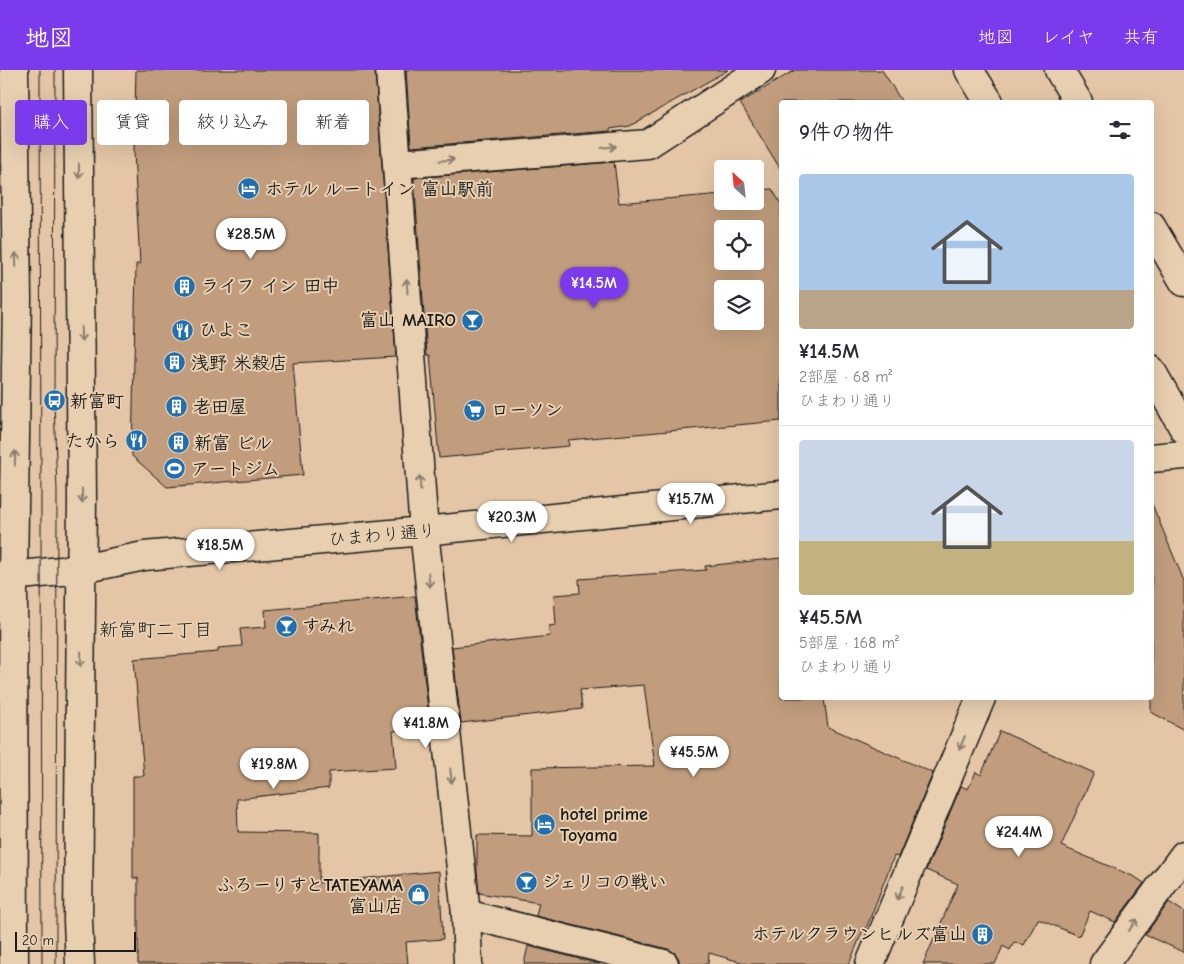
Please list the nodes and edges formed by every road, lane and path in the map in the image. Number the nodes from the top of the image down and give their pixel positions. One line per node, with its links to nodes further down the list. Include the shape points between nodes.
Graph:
1 (14, 70): 12 (street, one-way to 1)
2 (78, 70): 19 (street, one-way to 19)
3 (390, 70): 9 (street)
4 (761, 70): 9 (street, one-way to 4, via 648,144)
5 (969, 70): 7 (street)
6 (1059, 70): 8 (street)
7 (988, 100)
8 (1077, 100)
9 (398, 164): 18 (street, one-way to 9)
10 (1154, 231): 11 (street)
11 (1184, 282)
12 (8, 298): 20 (street, one-way to 12)
13 (1154, 375): 14 (street)
14 (1184, 429)
15 (1184, 455): 16 (street)
16 (1154, 458)
17 (779, 495): 18 (street, ひまわり通り)
18 (424, 531): 19 (street, ひまわり通り, via 144,556); 23 (street, one-way to 23)
19 (82, 569): 20 (street, ひまわり通り); 25 (street, one-way to 25)
20 (6, 576): 24 (street)
21 (979, 700): 28 (street, one-way to 28)
22 (1184, 855): 29 (street, one-way to 22)
23 (466, 914): 26 (street); 27 (street)
24 (14, 964)
25 (80, 964)
26 (468, 964)
27 (664, 964)
28 (870, 964)
29 (1104, 964)

